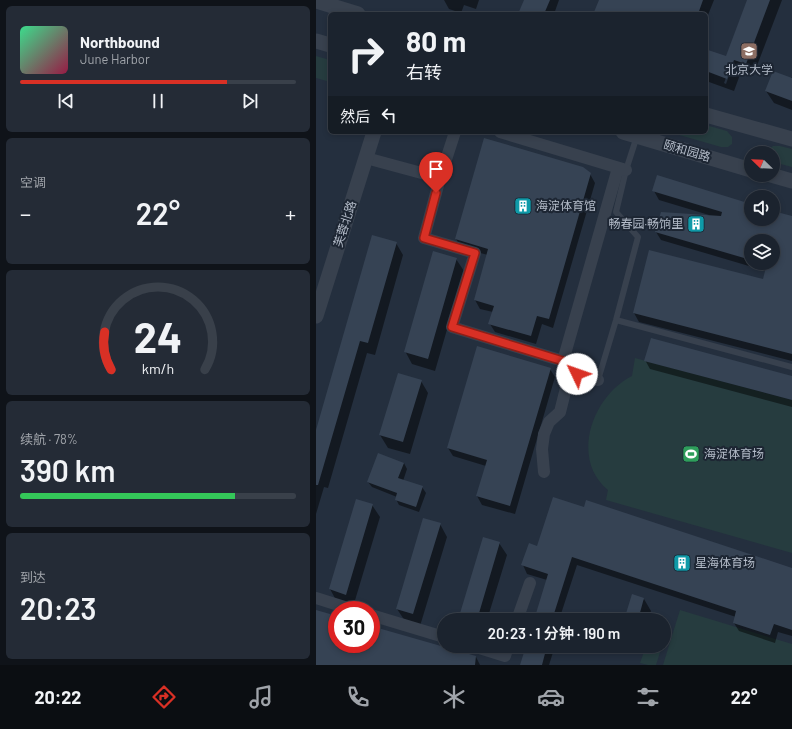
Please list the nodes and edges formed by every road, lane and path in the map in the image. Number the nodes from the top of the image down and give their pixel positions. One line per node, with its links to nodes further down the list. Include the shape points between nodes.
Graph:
1 (316, 2): 2 (street)
2 (351, 12)
3 (316, 41): 4 (street)
4 (328, 44)
5 (708, 116): 10 (street)
6 (373, 134): 11 (street, 芙蓉北路)
7 (454, 134): 14 (street)
8 (507, 134): 13 (street)
9 (630, 134): 12 (street, 颐和园路); 13 (lane)
10 (792, 139)
11 (366, 158): 14 (street); 17 (street, 芙蓉北路)
12 (744, 168)
13 (622, 169): 18 (lane, via 616,212 638,237); 19 (street)
14 (440, 178): 19 (street, via 424,238 475,253 452,327)
15 (780, 178): 16 (street)
16 (792, 181)
17 (316, 316)
18 (616, 320): 20 (lane); 21 (lane)
19 (567, 364): 21 (street, via 577,374); 22 (street, via 560,412 549,422 544,434)
20 (792, 367)
21 (598, 380)
22 (544, 472)
23 (530, 583): 26 (street)
24 (316, 598): 25 (street)
25 (328, 602)
26 (519, 613)
27 (380, 618): 28 (street)
28 (437, 635)
29 (495, 653): 30 (street)
30 (505, 656)

